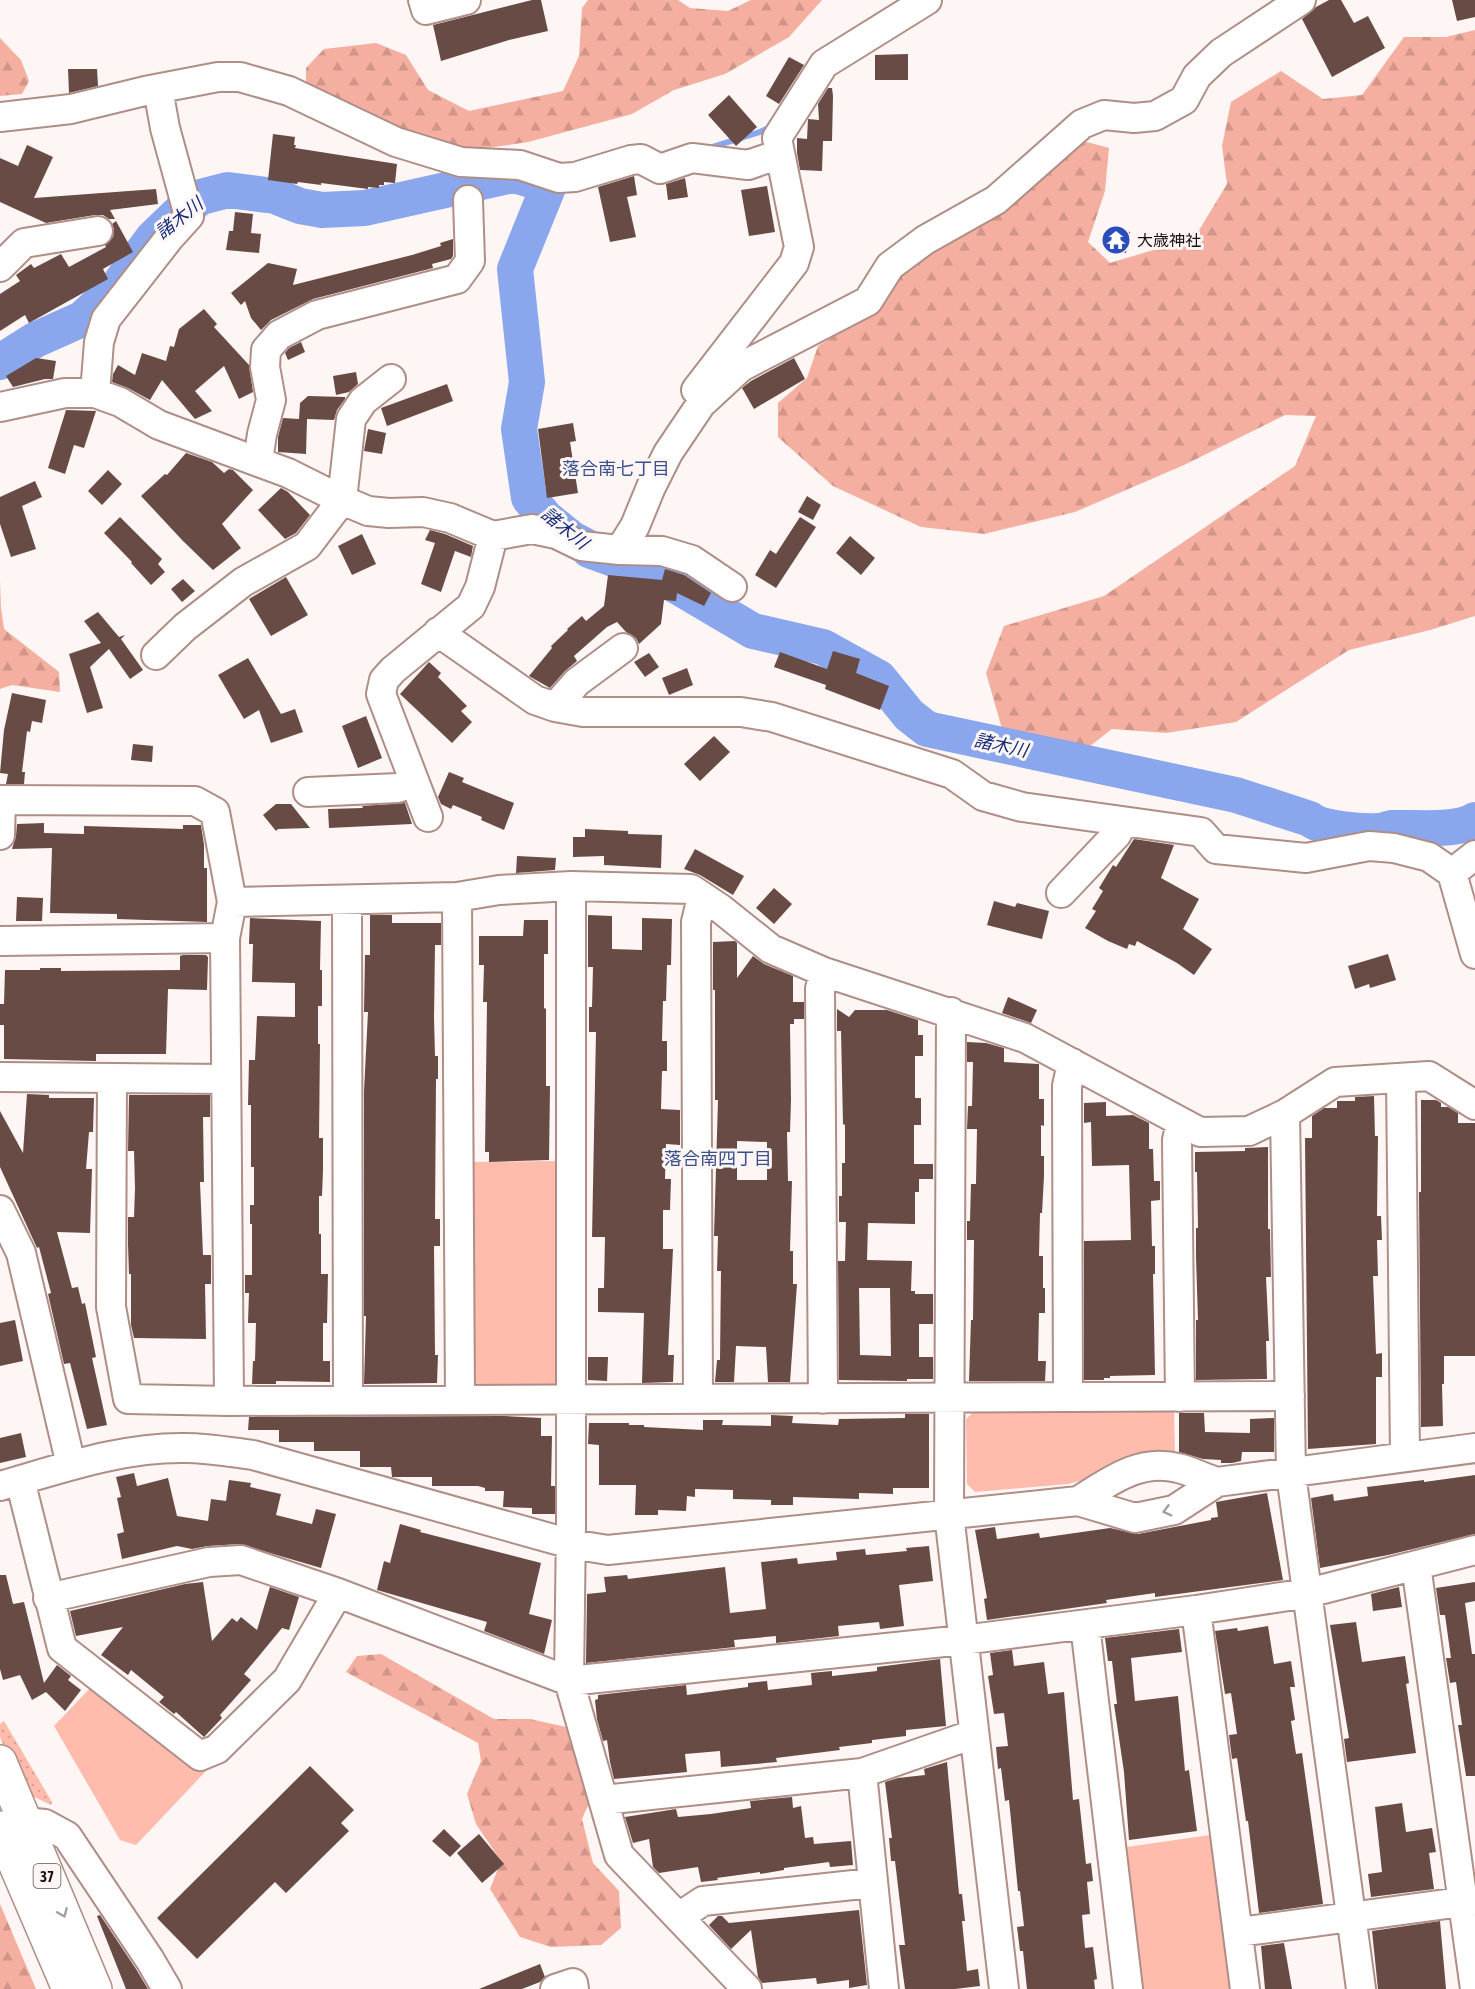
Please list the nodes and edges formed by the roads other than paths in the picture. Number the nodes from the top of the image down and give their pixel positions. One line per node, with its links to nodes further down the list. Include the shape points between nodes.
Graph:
1 (423, 0): 2 (street, via 426,10)
2 (466, 0)
3 (927, 0): 7 (street, via 824,64 777,138)
4 (1301, 0): 14 (street, via 1221,53 1197,76 1184,100 1155,116 1104,115 1082,124 996,200 925,240 890,266 868,301 741,367)
5 (158, 89): 6 (street, via 71,109); 7 (street, via 218,77 240,77 288,91 396,142 461,162 520,165 559,178 631,160 641,159 660,169 692,158 748,165); 12 (street, via 189,216 106,319 99,342)
6 (0, 117)
7 (780, 154): 14 (street, via 800,247 794,263 695,391)
8 (468, 200): 15 (street, via 470,261 457,279 317,315 279,335 267,350 265,367 271,400)
9 (98, 231): 10 (street, via 24,243)
10 (0, 267)
11 (391, 379): 16 (street, via 363,401 351,419)
12 (95, 393): 13 (street, via 65,393); 15 (street, via 159,424)
13 (1, 405)
14 (695, 413): 18 (street, via 668,453)
15 (258, 461): 16 (street)
16 (342, 500): 17 (street, via 368,511 423,512 450,518); 22 (street, via 307,546 243,582)
17 (493, 536): 18 (street, via 532,529 556,534 581,546); 20 (street, via 471,606)
18 (620, 550): 19 (street, via 662,551 692,560)
19 (732, 587)
20 (438, 632): 23 (street, via 535,700); 24 (street, via 393,670 384,680 381,694)
21 (623, 648): 23 (street, via 577,682)
22 (156, 655)
23 (555, 707): 27 (street, via 583,712 741,712 772,717 952,774 983,796 1022,807)
24 (414, 782): 25 (street, via 398,788); 26 (street)
25 (308, 792)
26 (428, 817)
27 (1122, 821): 30 (street, via 1201,832 1216,849 1306,858 1369,846 1394,848 1429,857); 32 (street, via 1117,834)
28 (0, 835): 36 (street, via 1,801 195,801 215,812)
29 (1475, 855): 30 (street)
30 (1452, 873): 39 (street)
31 (570, 886): 33 (street); 34 (street, via 691,889); 54 (street)
32 (1061, 893)
33 (457, 897): 35 (street); 58 (street)
34 (702, 897): 40 (street, via 771,949); 55 (street, via 696,922)
35 (347, 900): 36 (street); 59 (street)
36 (232, 902): 37 (street)
37 (225, 938): 38 (street); 45 (street)
38 (0, 941)
39 (1475, 954)
40 (824, 972): 41 (street); 56 (street, via 820,988)
41 (951, 1012): 42 (street, via 1025,1038); 57 (street)
42 (1072, 1063): 49 (street); 52 (street, via 1067,1086)
43 (0, 1077): 44 (street)
44 (112, 1078): 45 (street); 60 (street, via 111,1307 128,1399)
45 (226, 1078): 60 (street)
46 (1401, 1079): 47 (street, via 1429,1076); 48 (street, via 1335,1082); 62 (street)
47 (1475, 1105)
48 (1285, 1114): 49 (street, via 1249,1131 1200,1132); 51 (street)
49 (1181, 1122): 53 (street, via 1177,1140)
50 (0, 1210): 63 (street, via 21,1252)
51 (1290, 1396): 53 (street); 64 (street)
52 (1068, 1397): 53 (street); 57 (street)
53 (1180, 1397)
54 (571, 1398): 55 (street); 58 (street); 69 (street)
55 (698, 1398): 56 (street)
56 (823, 1398): 57 (street)
57 (949, 1398): 68 (street)
58 (460, 1399): 59 (street)
59 (348, 1400): 60 (street)
60 (229, 1401)
61 (1475, 1448): 62 (street)
62 (1405, 1457): 64 (street)
63 (71, 1465): 66 (street); 69 (street, via 139,1451 183,1448 253,1455)
64 (1292, 1474): 65 (street); 73 (street)
65 (1217, 1482): 67 (street, via 1176,1467 1150,1467 1124,1472); 67 (street, one-way to 67, via 1174,1510 1135,1518)
66 (10, 1483): 74 (street)
67 (1078, 1501): 68 (street)
68 (949, 1514): 69 (street, via 651,1547 608,1550); 77 (street)
69 (571, 1544): 78 (street)
70 (1475, 1550): 71 (street)
71 (1416, 1565): 73 (street); 85 (street)
72 (339, 1593): 74 (street, via 241,1560 209,1562); 74 (street, via 287,1680 217,1749 200,1756 62,1648); 78 (street)
73 (1308, 1593): 75 (street); 86 (street)
74 (48, 1598)
75 (1196, 1610): 76 (street); 88 (street)
76 (1085, 1626): 77 (street); 97 (street)
77 (963, 1640): 78 (street); 79 (street)
78 (569, 1681): 82 (street)
79 (974, 1734): 81 (street); 96 (street)
80 (0, 1762): 83 (main road, 37)
81 (862, 1773): 82 (street); 84 (street)
82 (603, 1800): 87 (street, via 619,1855)
83 (12, 1825): 89 (main road, 37); 90 (main road, 37, one-way to 90); 91 (street, via 45,1824 67,1836)
84 (872, 1883): 87 (street, via 703,1901); 95 (street)
85 (1469, 1901): 86 (street); 100 (street)
86 (1350, 1916): 88 (street); 99 (street)
87 (679, 1917): 94 (street)
88 (1239, 1932): 98 (street)
89 (69, 1989)
90 (95, 1989)
91 (167, 1989)
92 (555, 1989): 93 (street, via 573,1983)
93 (574, 1989)
94 (747, 1989)
95 (884, 1989)
96 (1004, 1989)
97 (1128, 1989)
98 (1245, 1989)
99 (1361, 1989)
100 (1475, 1989)

